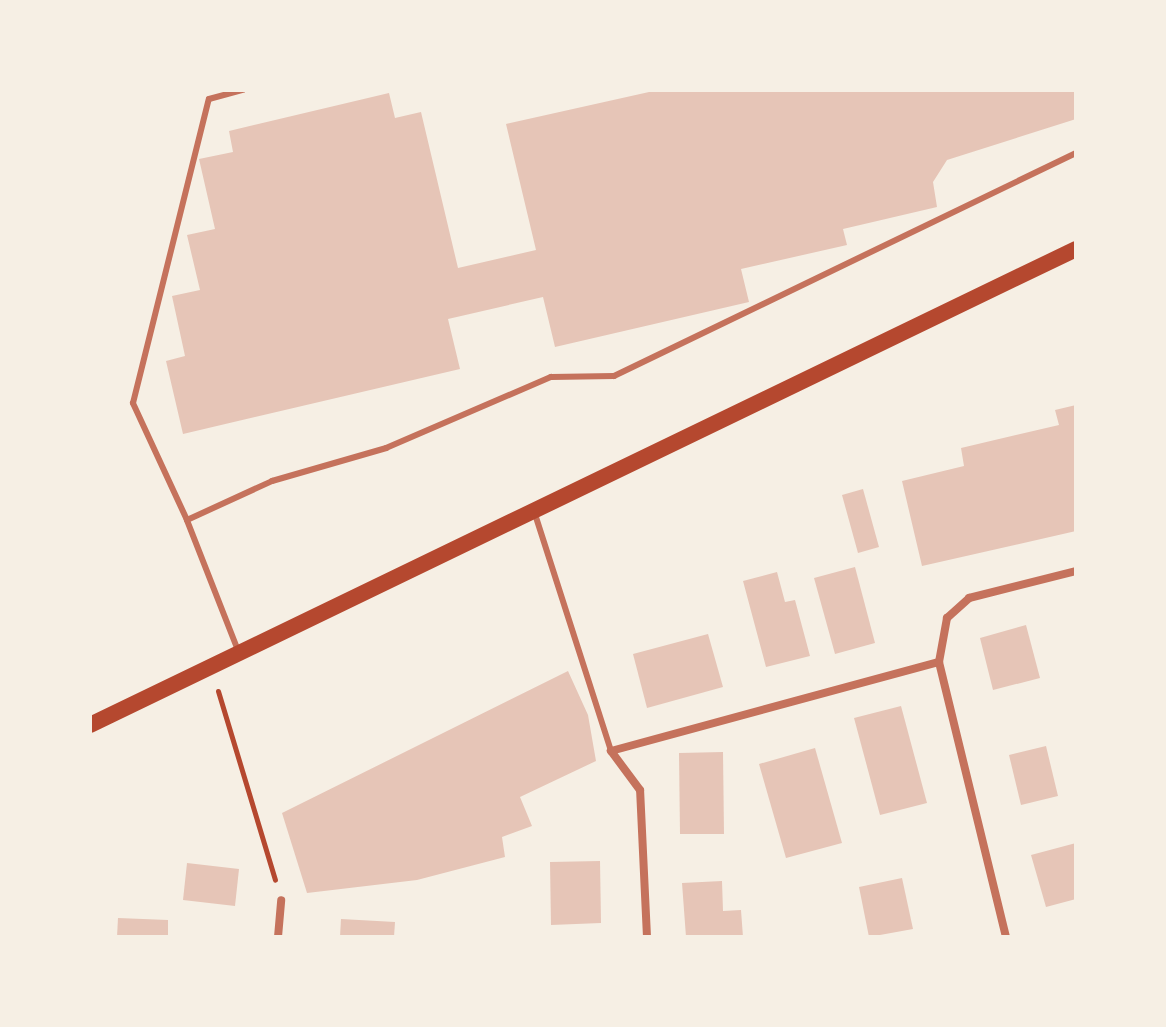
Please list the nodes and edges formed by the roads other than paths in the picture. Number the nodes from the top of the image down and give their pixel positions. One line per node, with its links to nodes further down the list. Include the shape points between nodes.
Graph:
1 (243, 90): 5 (lane, via 209,99 133,403)
2 (1076, 153): 5 (lane, via 614,376 551,377 386,448 272,481)
3 (1076, 249): 4 (main road)
4 (533, 509): 7 (main road); 10 (lane)
5 (187, 520): 7 (lane)
6 (1076, 571): 8 (street, via 969,598 947,618)
7 (239, 653): 9 (main road)
8 (939, 662): 10 (street); 14 (street)
9 (90, 725)
10 (611, 751): 13 (street, via 640,790)
11 (281, 900): 12 (street)
12 (278, 937)
13 (647, 937)
14 (1006, 937)

